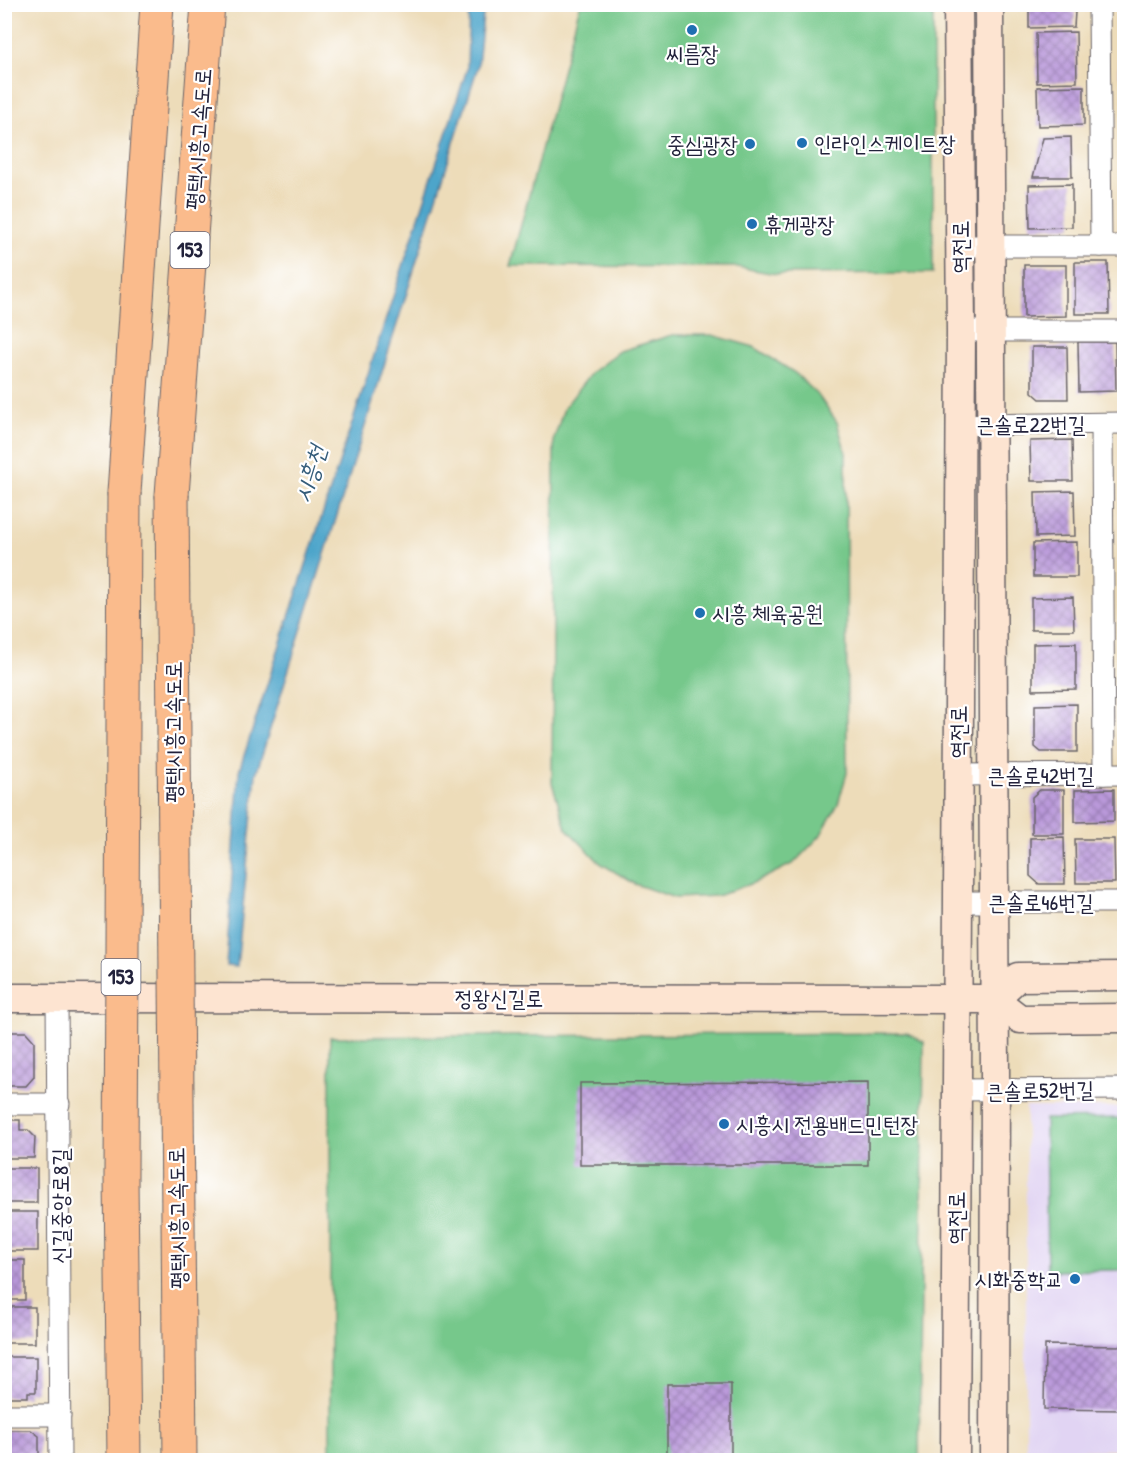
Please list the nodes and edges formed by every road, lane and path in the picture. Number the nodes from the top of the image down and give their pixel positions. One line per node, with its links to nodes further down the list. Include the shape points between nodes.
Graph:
1 (158, 4): 37 (highway, 153, bridge, via 124,493)
2 (208, 4): 38 (highway, 평택시흥고속도로 / 153, bridge, via 172,495)
3 (958, 4): 6 (street, 역전로)
4 (989, 4): 7 (street, 역전로)
5 (1099, 4): 8 (street)
6 (960, 246): 7 (street); 10 (street, 역전로)
7 (989, 246): 8 (street); 11 (street, 역전로)
8 (1101, 246): 9 (street)
9 (1125, 246)
10 (961, 331): 11 (street); 16 (street, 역전로)
11 (990, 331): 12 (street); 14 (street, 역전로)
12 (1125, 331)
13 (1125, 423): 15 (street, 큰솔로22번길)
14 (991, 424): 15 (street, 큰솔로22번길); 16 (street, 큰솔로22번길); 19 (street, 역전로)
15 (1102, 424): 17 (street, 큰솔로22번길)
16 (960, 425): 18 (street, 역전로)
17 (1114, 774): 19 (street, 큰솔로42번길)
18 (958, 775): 19 (street, 큰솔로42번길); 20 (street, 역전로)
19 (993, 775): 22 (street, 역전로)
20 (957, 902): 22 (street, 큰솔로46번길); 26 (street, 역전로)
21 (1125, 902): 22 (street, 큰솔로46번길)
22 (994, 903): 27 (street, 역전로)
23 (1125, 976): 27 (street, via 1018,977)
24 (4, 998): 25 (street, 정왕신길로)
25 (57, 998): 26 (street, 정왕신길로); 33 (street, 신길중앙로8길)
26 (957, 999): 27 (street, 정왕신길로); 30 (street, 역전로)
27 (994, 999): 28 (street, via 1020,1019); 31 (street, 역전로)
28 (1125, 1018)
29 (1125, 1089): 31 (street, 큰솔로52번길)
30 (956, 1090): 31 (street, 큰솔로52번길); 39 (street, 역전로)
31 (995, 1090): 40 (street, 역전로)
32 (4, 1104): 33 (street)
33 (59, 1104): 35 (street, 신길중앙로8길)
34 (4, 1415): 35 (street)
35 (60, 1415): 36 (street, 신길중앙로8길)
36 (60, 1461)
37 (124, 1461)
38 (180, 1461)
39 (955, 1461)
40 (994, 1461)

